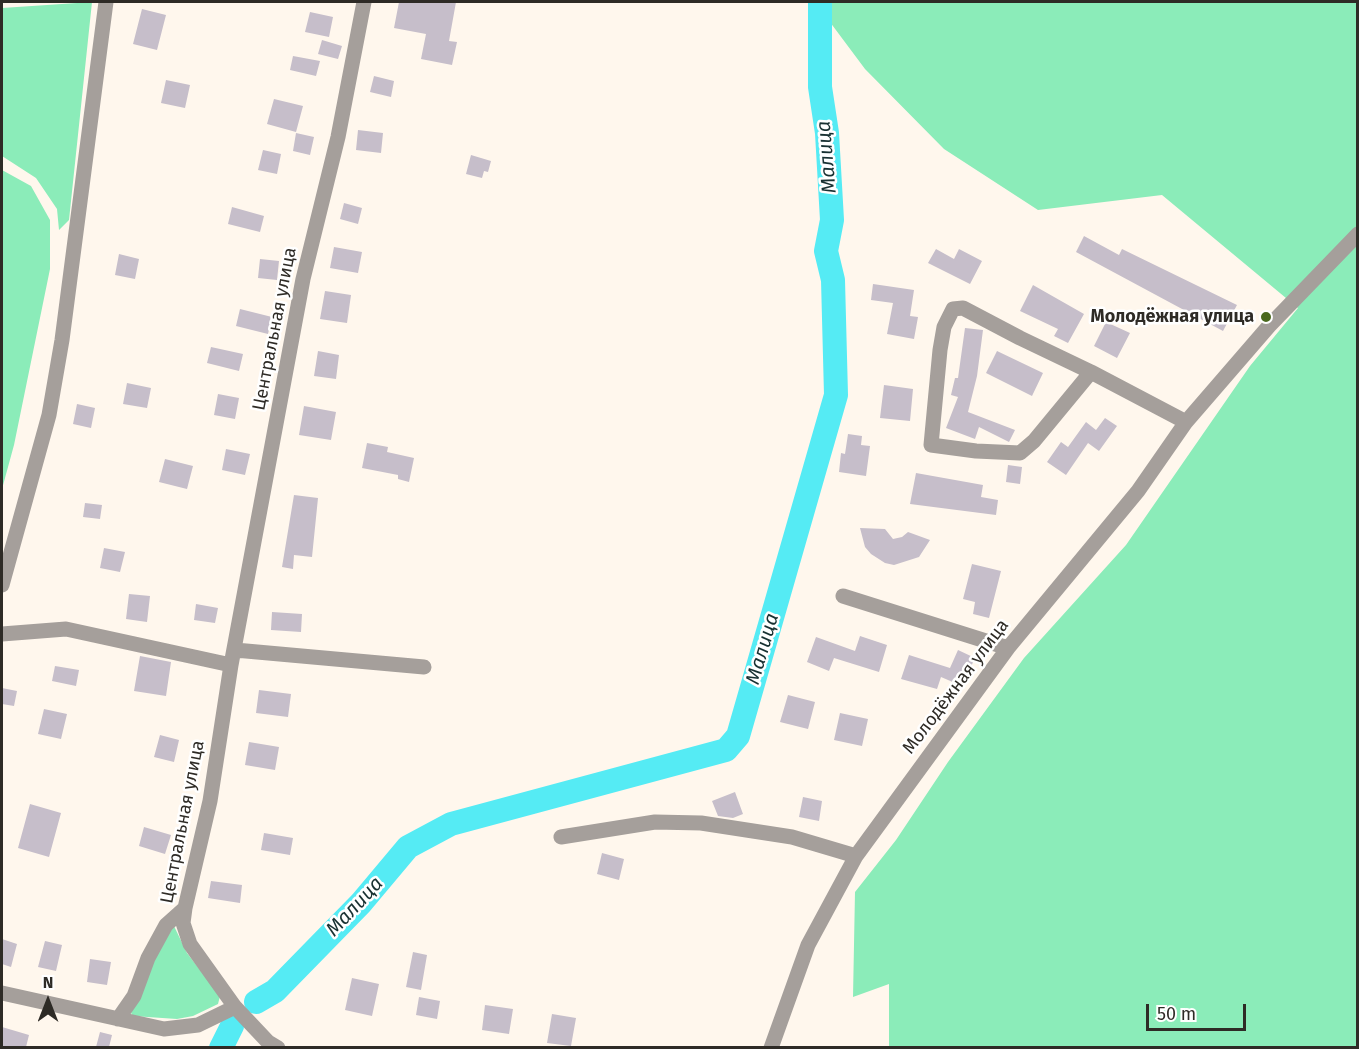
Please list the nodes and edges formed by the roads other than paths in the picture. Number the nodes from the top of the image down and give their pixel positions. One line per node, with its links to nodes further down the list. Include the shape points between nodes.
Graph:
1 (106, 2): 6 (street, via 49,415)
2 (364, 2): 10 (street, Центральная улица, via 338,137 303,279)
3 (1358, 234): 5 (street, Молодёжная улица, via 1269,326)
4 (1091, 372): 4 (street, via 963,308 952,309 940,350 931,445 1020,453); 5 (street)
5 (1186, 422): 9 (street, Молодёжная улица, via 1138,491)
6 (2, 585)
7 (843, 596): 9 (street)
8 (2, 634): 10 (street, via 66,629)
9 (1008, 648): 13 (street, Молодёжная улица)
10 (233, 658): 11 (street); 14 (street, Центральная улица, via 210,801)
11 (424, 667)
12 (561, 837): 13 (street, via 655,822 701,823 792,837)
13 (856, 856): 19 (street, Молодёжная улица, via 808,945)
14 (185, 908): 16 (street, Центральная улица, via 183,924 190,944); 17 (street, via 166,925 134,996)
15 (2, 993): 17 (street)
16 (235, 1007): 17 (street, via 184,1028 164,1029); 18 (street, Центральная улица, via 268,1042)
17 (117, 1019)
18 (278, 1047)
19 (771, 1047)

